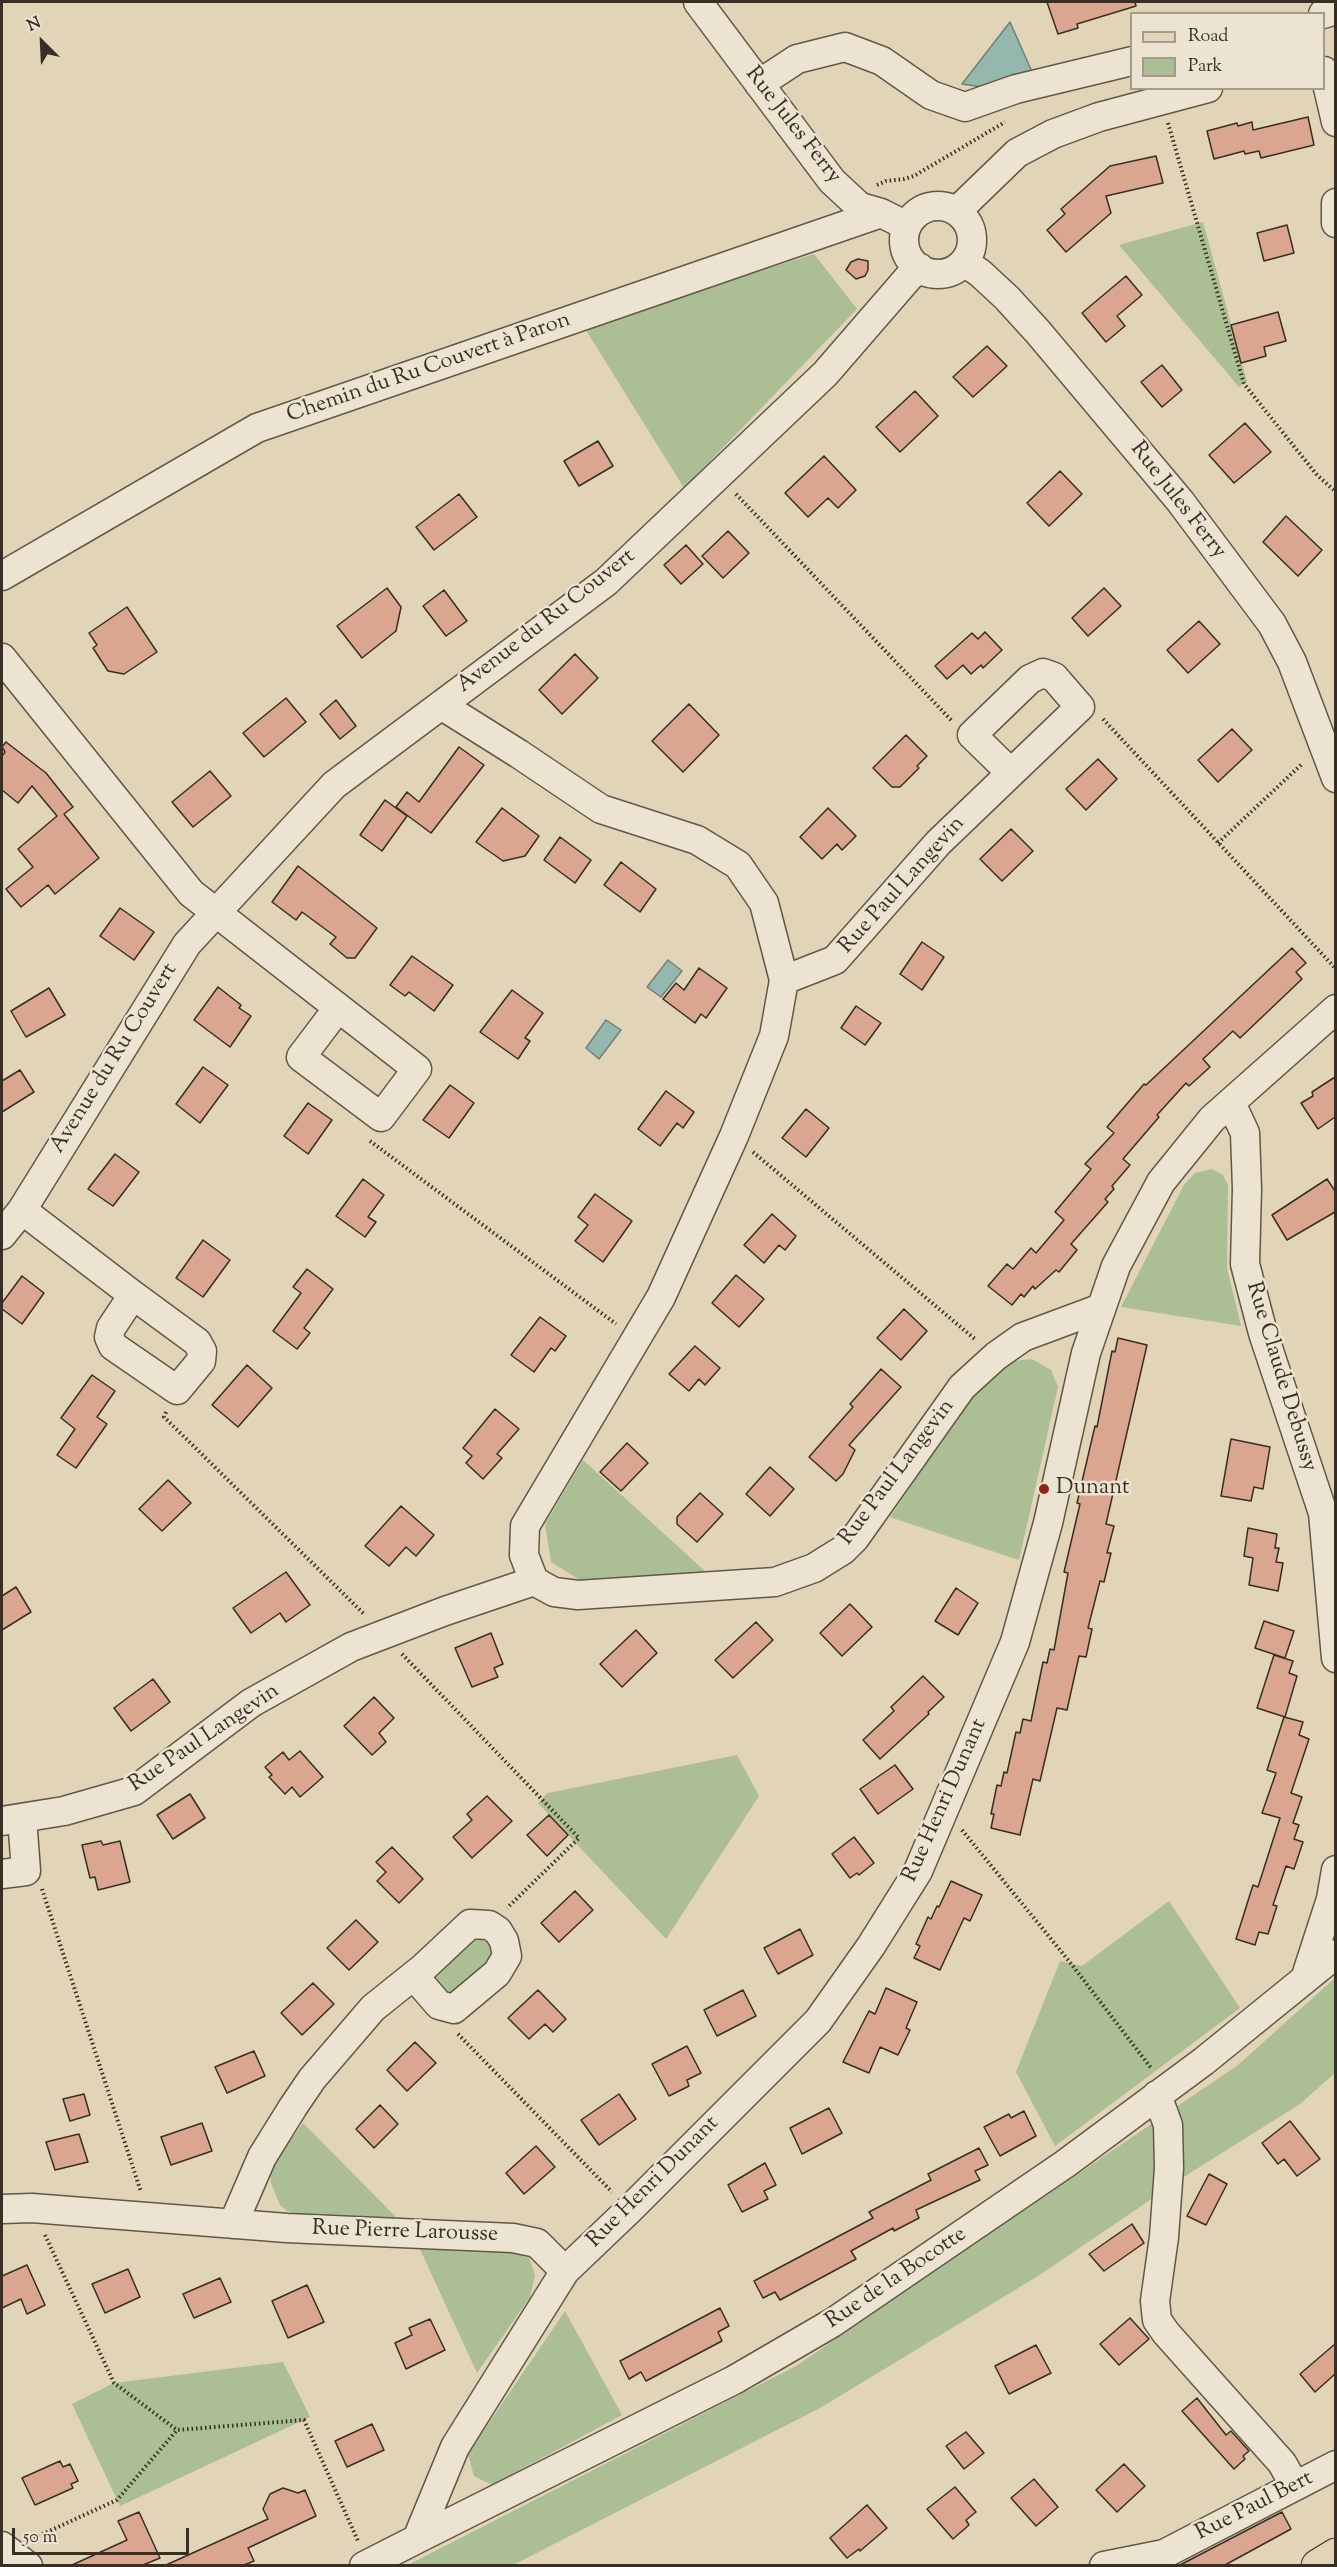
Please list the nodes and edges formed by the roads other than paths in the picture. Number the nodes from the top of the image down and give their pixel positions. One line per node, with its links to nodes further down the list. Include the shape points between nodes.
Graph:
1 (698, 2): 4 (street, Rue Jules Ferry)
2 (1130, 61): 4 (street, via 1016,89 965,107 931,95 882,61 845,47 797,59)
3 (1325, 80): 6 (street)
4 (759, 84): 9 (street, Rue Jules Ferry, via 832,181 860,207)
5 (1200, 90): 8 (street, via 1053,134 1017,153)
6 (1335, 122)
7 (1335, 203): 10 (street)
8 (957, 211): 11 (street, via 946,206 923,209); 12 (street, via 966,219 973,241)
9 (881, 213): 11 (street, Rue Jules Ferry); 14 (street, Chemin du Ru Couvert à Paron, via 257,428)
10 (1335, 223)
11 (907, 226): 13 (street, via 907,254)
12 (964, 262): 13 (street, via 948,273); 18 (street, Rue Jules Ferry, via 1007,298 1067,366 1180,501 1272,624 1292,662)
13 (920, 268): 16 (street, Avenue du Ru Couvert, via 825,374 606,582)
14 (2, 576)
15 (2, 658): 19 (street, via 191,893)
16 (441, 705): 19 (street, Avenue du Ru Couvert, via 334,785); 20 (street, via 601,809 697,840 738,865 764,903)
17 (1011, 773): 20 (street, Rue Paul Langevin, via 938,843 836,960)
18 (1335, 778)
19 (215, 913): 21 (street); 24 (street, Avenue du Ru Couvert, via 187,944)
20 (784, 980): 29 (street, via 774,1036 734,1136 661,1297 525,1526 524,1555)
21 (338, 1008): 21 (street, via 301,1057 381,1117 417,1069)
22 (1335, 1009): 23 (street, Rue Henri Dunant)
23 (1231, 1103): 27 (street, Rue Henri Dunant, via 1212,1119 1161,1182 1116,1266); 28 (street, Rue Claude Debussy, via 1245,1133 1245,1264 1263,1334)
24 (22, 1210): 25 (street, Avenue du Ru Couvert); 26 (street)
25 (2, 1235)
26 (133, 1295): 26 (street, via 111,1328 113,1346 177,1390 201,1361 202,1351 197,1342)
27 (1101, 1308): 29 (street, Rue Paul Langevin, via 1023,1336 996,1356 962,1387 855,1538 814,1568 775,1582 578,1595 554,1592); 41 (street, Rue Henri Dunant, via 1086,1353 1048,1523 1015,1642 918,1871 818,2021)
28 (1331, 1545): 30 (street, Rue Claude Debussy)
29 (534, 1581): 32 (street, Rue Paul Langevin, via 391,1642 351,1647 251,1703 134,1791 64,1811)
30 (1334, 1626): 31 (street, Rue Claude Debussy)
31 (1335, 1658)
32 (12, 1819): 34 (street)
33 (1335, 1870): 37 (street, via 1331,1899)
34 (14, 1873)
35 (1335, 1954): 37 (street, Rue de la Bocotte)
36 (414, 1976): 36 (street, via 470,1924 489,1925 504,1941 507,1956 497,1973 454,2009 439,2005); 40 (street, via 373,2008 312,2079 261,2157)
37 (1305, 1979): 38 (street, Rue de la Bocotte)
38 (1162, 2091): 43 (street, via 1169,2168 1155,2301 1158,2320 1282,2463); 44 (street, Rue de la Bocotte, via 942,2250 832,2323 734,2380)
39 (2, 2209): 40 (street, Rue Pierre Larousse)
40 (233, 2224): 41 (street, Rue Pierre Larousse, via 513,2238 537,2243)
41 (565, 2271): 44 (street, Rue Henri Dunant, via 455,2447)
42 (1335, 2465): 43 (street, Rue Paul Bert)
43 (1295, 2486): 46 (street, Rue Paul Bert)
44 (417, 2539): 47 (street)
45 (1335, 2555): 49 (main road)
46 (1160, 2560): 48 (street, Rue Paul Bert)
47 (364, 2565)
48 (1104, 2565)
49 (1318, 2565)

